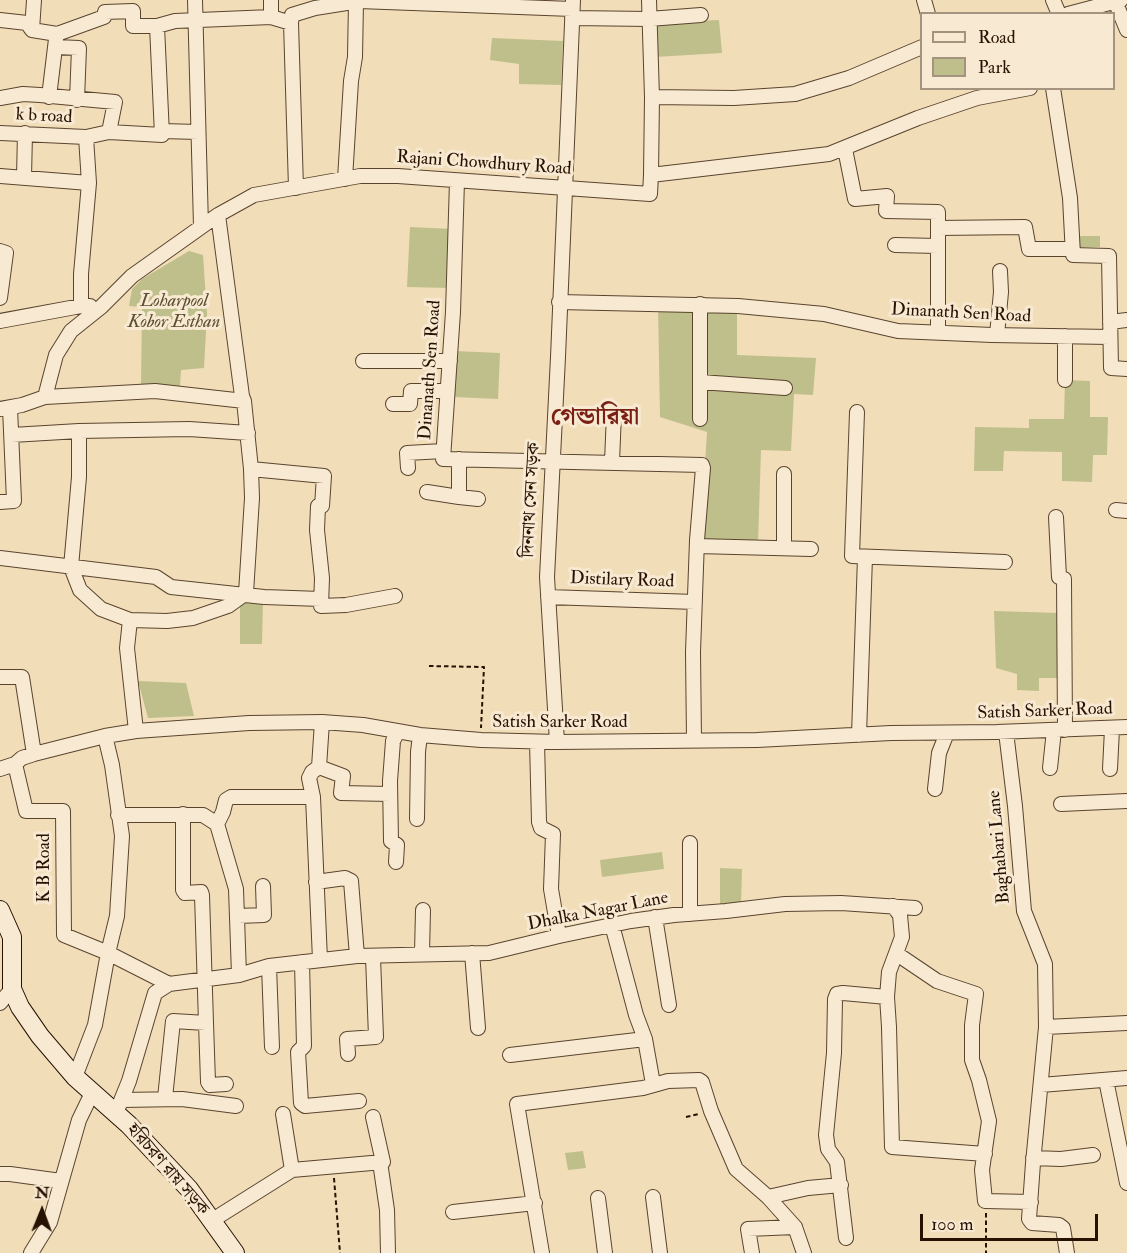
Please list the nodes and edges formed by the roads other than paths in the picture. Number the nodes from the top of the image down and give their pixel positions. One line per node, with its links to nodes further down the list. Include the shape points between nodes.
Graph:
1 (34, 0): 17 (street)
2 (195, 0): 14 (street)
3 (271, 0): 11 (street)
4 (649, 0): 12 (street)
5 (1115, 0): 9 (street); 18 (street)
6 (358, 1): 8 (street); 15 (street, via 292,15); 37 (street)
7 (105, 6): 16 (street, via 132,11 133,26); 19 (street, via 104,17)
8 (572, 9): 12 (street); 40 (street)
9 (1071, 12)
10 (701, 15): 12 (street)
11 (271, 17): 14 (street); 15 (street)
12 (649, 19): 24 (street)
13 (0, 20): 17 (street, via 27,23)
14 (195, 20): 16 (street); 29 (street)
15 (291, 23): 41 (street)
16 (158, 26): 27 (street)
17 (32, 30): 19 (street)
18 (1127, 30)
19 (56, 40): 23 (street); 26 (street, via 79,48)
20 (920, 47): 24 (street, via 849,78 795,94)
21 (1019, 90): 33 (street, via 977,98 918,118)
22 (1053, 90): 47 (street, via 1070,198)
23 (49, 97): 25 (street, via 23,94); 26 (street)
24 (652, 97): 34 (street)
25 (0, 98)
26 (76, 100): 28 (street, via 115,102)
27 (162, 131): 28 (street, k b road, via 162,135); 29 (street, k b road)
28 (109, 132): 32 (street, k b road)
29 (198, 132): 43 (street)
30 (0, 133): 31 (street, k b road)
31 (25, 133): 32 (street, k b road); 36 (street)
32 (86, 137): 39 (street)
33 (845, 149): 34 (street); 44 (street, via 855,199 886,196 886,211 938,212)
34 (651, 175): 40 (street, Rajani Chowdhury Road, via 650,194)
35 (0, 176): 36 (street)
36 (24, 177): 39 (street)
37 (345, 179): 38 (street, Rajani Chowdhury Road, via 398,176); 41 (street, Rajani Chowdhury Road)
38 (457, 181): 40 (street, Rajani Chowdhury Road); 63 (street, Dinanath Sen Road)
39 (88, 183): 53 (street)
40 (566, 187): 51 (street, দিননাথ সেন সড়ক)
41 (296, 188): 42 (street, Rajani Chowdhury Road, via 254,195)
42 (218, 215): 43 (street, Rajani Chowdhury Road); 70 (street)
43 (201, 226): 54 (street, Rajani Chowdhury Road, via 132,276)
44 (938, 228): 46 (street); 47 (street, via 1025,227 1029,249)
45 (895, 245): 46 (street)
46 (938, 246): 58 (street)
47 (1073, 249): 57 (street, via 1073,255 1109,256)
48 (0, 251): 50 (street, via 6,253)
49 (1000, 272): 59 (street)
50 (0, 298)
51 (559, 302): 52 (street, Dinanath Sen Road); 81 (street, দিননাথ সেন সড়ক)
52 (700, 304): 58 (street, Dinanath Sen Road, via 814,313 898,331); 66 (street)
53 (81, 306): 54 (street); 56 (street)
54 (101, 307): 69 (street, Rajani Chowdhury Road, via 70,331 56,355)
55 (1127, 320): 57 (street)
56 (0, 321)
57 (1110, 322): 61 (street)
58 (938, 333): 59 (street, Dinanath Sen Road)
59 (997, 335): 60 (street, Dinanath Sen Road)
60 (1065, 336): 61 (street, Dinanath Sen Road); 65 (street)
61 (1110, 337): 64 (street, via 1111,368)
62 (363, 361): 63 (street)
63 (450, 361): 68 (street, Dinanath Sen Road)
64 (1127, 369)
65 (1065, 380)
66 (700, 382): 67 (street); 75 (street)
67 (785, 388)
68 (447, 391): 71 (street, via 411,391 410,404); 79 (street, Dinanath Sen Road)
69 (45, 397): 70 (street, via 154,391); 72 (street)
70 (244, 401): 77 (street)
71 (393, 404)
72 (5, 409): 78 (street)
73 (857, 412): 94 (street, via 852,556)
74 (614, 413): 82 (street)
75 (700, 419)
76 (79, 431): 77 (street, via 189,429); 78 (street); 97 (street)
77 (248, 433): 84 (street)
78 (12, 435): 89 (street, via 14,501)
79 (443, 451): 80 (street, Dinanath Sen Road, via 443,459); 83 (street, via 407,453)
80 (459, 459): 81 (street, Dinanath Sen Road); 87 (street)
81 (552, 460): 82 (street, Dinanath Sen Road); 100 (street, দিননাথ সেন সড়ক)
82 (612, 462): 91 (street, Dinanath Sen Road, via 702,465)
83 (408, 468)
84 (251, 469): 98 (street); 101 (street, via 324,476 317,530)
85 (784, 474): 92 (street)
86 (427, 492): 87 (street)
87 (459, 497): 88 (street)
88 (477, 499)
89 (0, 502)
90 (1056, 516): 109 (street, via 1059,577 1065,579)
91 (697, 546): 92 (street); 102 (street, Dinanath Sen Road)
92 (784, 548): 93 (street)
93 (811, 549)
94 (865, 557): 96 (street); 114 (street)
95 (0, 558): 97 (street)
96 (1005, 562)
97 (71, 567): 98 (street, via 156,577 171,587); 103 (street, via 80,590 100,609)
98 (246, 593): 101 (street); 103 (street, via 228,606 193,618)
99 (395, 596): 101 (street, via 340,606 321,606)
100 (548, 597): 102 (street, Distilary Road); 118 (street, দিননাথ সেন সড়ক)
101 (321, 599)
102 (695, 602): 116 (street, Dinanath Sen Road)
103 (129, 620): 110 (street, via 127,648)
104 (0, 676): 119 (street, via 22,677)
105 (322, 722): 108 (street, Satish Sarker Road); 110 (street, Satish Sarker Road); 121 (street)
106 (1127, 727): 107 (street, Satish Sarker Road)
107 (1112, 729): 109 (street, Satish Sarker Road); 124 (street)
108 (398, 730): 113 (street, Satish Sarker Road); 126 (street, via 393,741)
109 (1059, 730): 111 (street, Satish Sarker Road); 122 (street)
110 (136, 732): 115 (street, Satish Sarker Road)
111 (1006, 732): 112 (street, Satish Sarker Road); 166 (street, Baghabari Lane, via 1023,911 1045,964)
112 (947, 733): 114 (street, Satish Sarker Road); 125 (street, via 939,753)
113 (420, 735): 117 (street, Satish Sarker Road); 132 (street)
114 (859, 735): 116 (street, Satish Sarker Road)
115 (105, 736): 119 (street, Satish Sarker Road); 131 (street)
116 (694, 740): 118 (street, Satish Sarker Road)
117 (537, 742): 118 (street, Satish Sarker Road); 146 (street, via 539,822 541,828 553,834 551,889)
118 (557, 742)
119 (34, 754): 120 (street, Satish Sarker Road)
120 (15, 764): 123 (street, Satish Sarker Road); 147 (street, K B Road, via 26,811 63,811 63,933)
121 (319, 767): 126 (street, via 343,776 342,793); 127 (street, via 310,775)
122 (1050, 768)
123 (0, 769)
124 (1110, 769)
125 (936, 789)
126 (390, 794): 135 (street, via 391,841 397,845)
127 (313, 797): 133 (street, via 227,798); 136 (street)
128 (1127, 801): 129 (street)
129 (1061, 804)
130 (183, 814): 131 (street); 133 (street, via 203,815); 157 (street, via 183,891 202,893)
131 (118, 815): 147 (street, via 121,872 117,916)
132 (417, 819)
133 (217, 824): 143 (street, via 236,889)
134 (690, 843): 142 (street)
135 (396, 862)
136 (316, 882): 151 (street, via 350,879); 153 (street)
137 (263, 886): 143 (street, via 264,915)
138 (893, 906): 139 (street, Dhalka Nagar Lane); 142 (street, Dhalka Nagar Lane, via 786,904); 150 (street, via 900,915 902,936)
139 (915, 908)
140 (0, 910): 159 (main road, via 12,937)
141 (423, 910): 148 (street)
142 (690, 914): 144 (street, Dhalka Nagar Lane)
143 (238, 916): 156 (street)
144 (655, 917): 145 (street, Dhalka Nagar Lane); 162 (street)
145 (612, 925): 146 (street, Dhalka Nagar Lane); 167 (street)
146 (560, 936): 149 (street, Dhalka Nagar Lane, via 489,953)
147 (108, 953): 158 (street); 171 (street, via 95,1025)
148 (422, 953): 149 (street, Dhalka Nagar Lane); 152 (street, Dhalka Nagar Lane)
149 (472, 953): 165 (street)
150 (897, 954): 160 (street, via 889,972); 184 (street, via 937,981 976,994 972,1060 989,1121)
151 (357, 956): 152 (street, Dhalka Nagar Lane); 153 (street, Dhalka Nagar Lane)
152 (378, 956): 169 (street, via 376,1037 347,1039)
153 (320, 960): 154 (street, Dhalka Nagar Lane)
154 (302, 962): 155 (street, Dhalka Nagar Lane); 179 (street, via 304,1046 298,1052 301,1103 305,1106)
155 (269, 966): 156 (street, Dhalka Nagar Lane); 168 (street)
156 (239, 975): 157 (street, Dhalka Nagar Lane)
157 (206, 978): 158 (street, Dhalka Nagar Lane); 163 (street)
158 (169, 984): 180 (street, via 155,993)
159 (12, 989): 161 (street); 171 (main road, হরিচরণ রায় সড়ক, via 40,1036)
160 (887, 996): 184 (street, via 892,1147); 192 (street, via 843,993 835,999 826,1135)
161 (0, 1003)
162 (669, 1005)
163 (206, 1023): 174 (street, via 208,1082); 178 (street, via 171,1023)
164 (1127, 1023): 166 (street)
165 (478, 1028)
166 (1046, 1028): 176 (street)
167 (645, 1039): 170 (street); 175 (street)
168 (272, 1047)
169 (348, 1053)
170 (510, 1055)
171 (75, 1077): 177 (main road, হরিচরণ রায় সড়ক)
172 (1127, 1078): 173 (street)
173 (1106, 1080): 176 (street); 190 (street)
174 (226, 1084)
175 (653, 1084): 194 (street, via 700,1080 736,1169); 197 (street, via 517,1104)
176 (1041, 1085): 186 (street)
177 (93, 1091): 180 (main road, হরিচরণ রায় সড়ক); 191 (street, via 78,1120)
178 (165, 1098): 180 (street); 181 (street)
179 (359, 1101)
180 (119, 1106): 199 (main road, হরিচরণ রায় সড়ক)
181 (236, 1106)
182 (283, 1114): 188 (street)
183 (373, 1117): 187 (street)
184 (985, 1154): 196 (street, via 985,1201)
185 (1093, 1155): 186 (street)
186 (1033, 1158): 196 (street)
187 (380, 1162): 188 (street); 204 (street)
188 (292, 1170): 199 (street)
189 (0, 1174): 191 (street)
190 (1127, 1180)
191 (62, 1181): 202 (street, via 50,1222)
192 (841, 1185): 194 (street); 201 (street)
193 (653, 1197): 207 (street)
194 (768, 1197): 200 (street)
195 (598, 1198): 206 (street)
196 (1031, 1202): 210 (street, via 1030,1222 1063,1228)
197 (534, 1203): 198 (street); 205 (street)
198 (453, 1212)
199 (211, 1221): 203 (main road, হরিচরণ রায় সড়ক)
200 (795, 1227): 208 (street, via 748,1229); 209 (street)
201 (846, 1238)
202 (32, 1253)
203 (235, 1253)
204 (388, 1253)
205 (542, 1253)
206 (605, 1253)
207 (660, 1253)
208 (752, 1253)
209 (804, 1253)
210 (1066, 1253)

